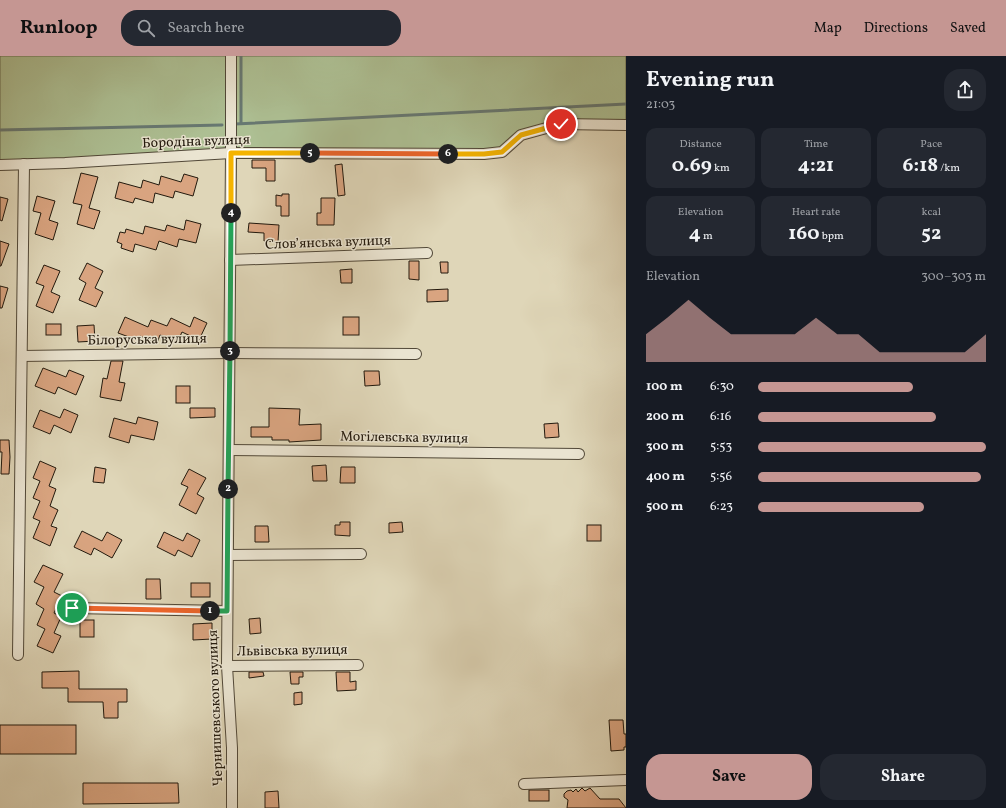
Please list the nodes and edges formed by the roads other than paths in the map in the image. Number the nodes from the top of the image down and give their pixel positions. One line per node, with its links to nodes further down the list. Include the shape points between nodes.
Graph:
1 (231, 56): 3 (street, Чернишевського вулиця)
2 (626, 125): 3 (street, Бородіна вулиця, via 561,124 521,135 502,152 484,154)
3 (231, 153): 4 (street, Бородіна вулиця); 7 (street, Чернишевського вулиця)
4 (24, 164): 5 (street, Бородіна вулиця); 10 (street)
5 (0, 165)
6 (427, 253): 7 (street, Слов’янська вулиця)
7 (230, 260): 8 (street, Чернишевського вулиця)
8 (230, 353): 9 (street, Білоруська вулиця); 10 (street, Білоруська вулиця); 11 (street, Чернишевського вулиця)
9 (416, 354)
10 (22, 356): 17 (street)
11 (229, 450): 12 (street, Могілевська вулиця); 14 (street, Чернишевського вулиця)
12 (579, 454)
13 (360, 554): 14 (street)
14 (228, 555): 16 (street, Чернишевського вулиця)
15 (72, 608): 16 (street)
16 (227, 611): 19 (street, Чернишевського вулиця)
17 (18, 655)
18 (358, 665): 19 (street, Львівська вулиця)
19 (227, 666): 22 (street, Чернишевського вулиця, via 232,748)
20 (626, 780): 21 (street)
21 (524, 784)
22 (232, 808)

